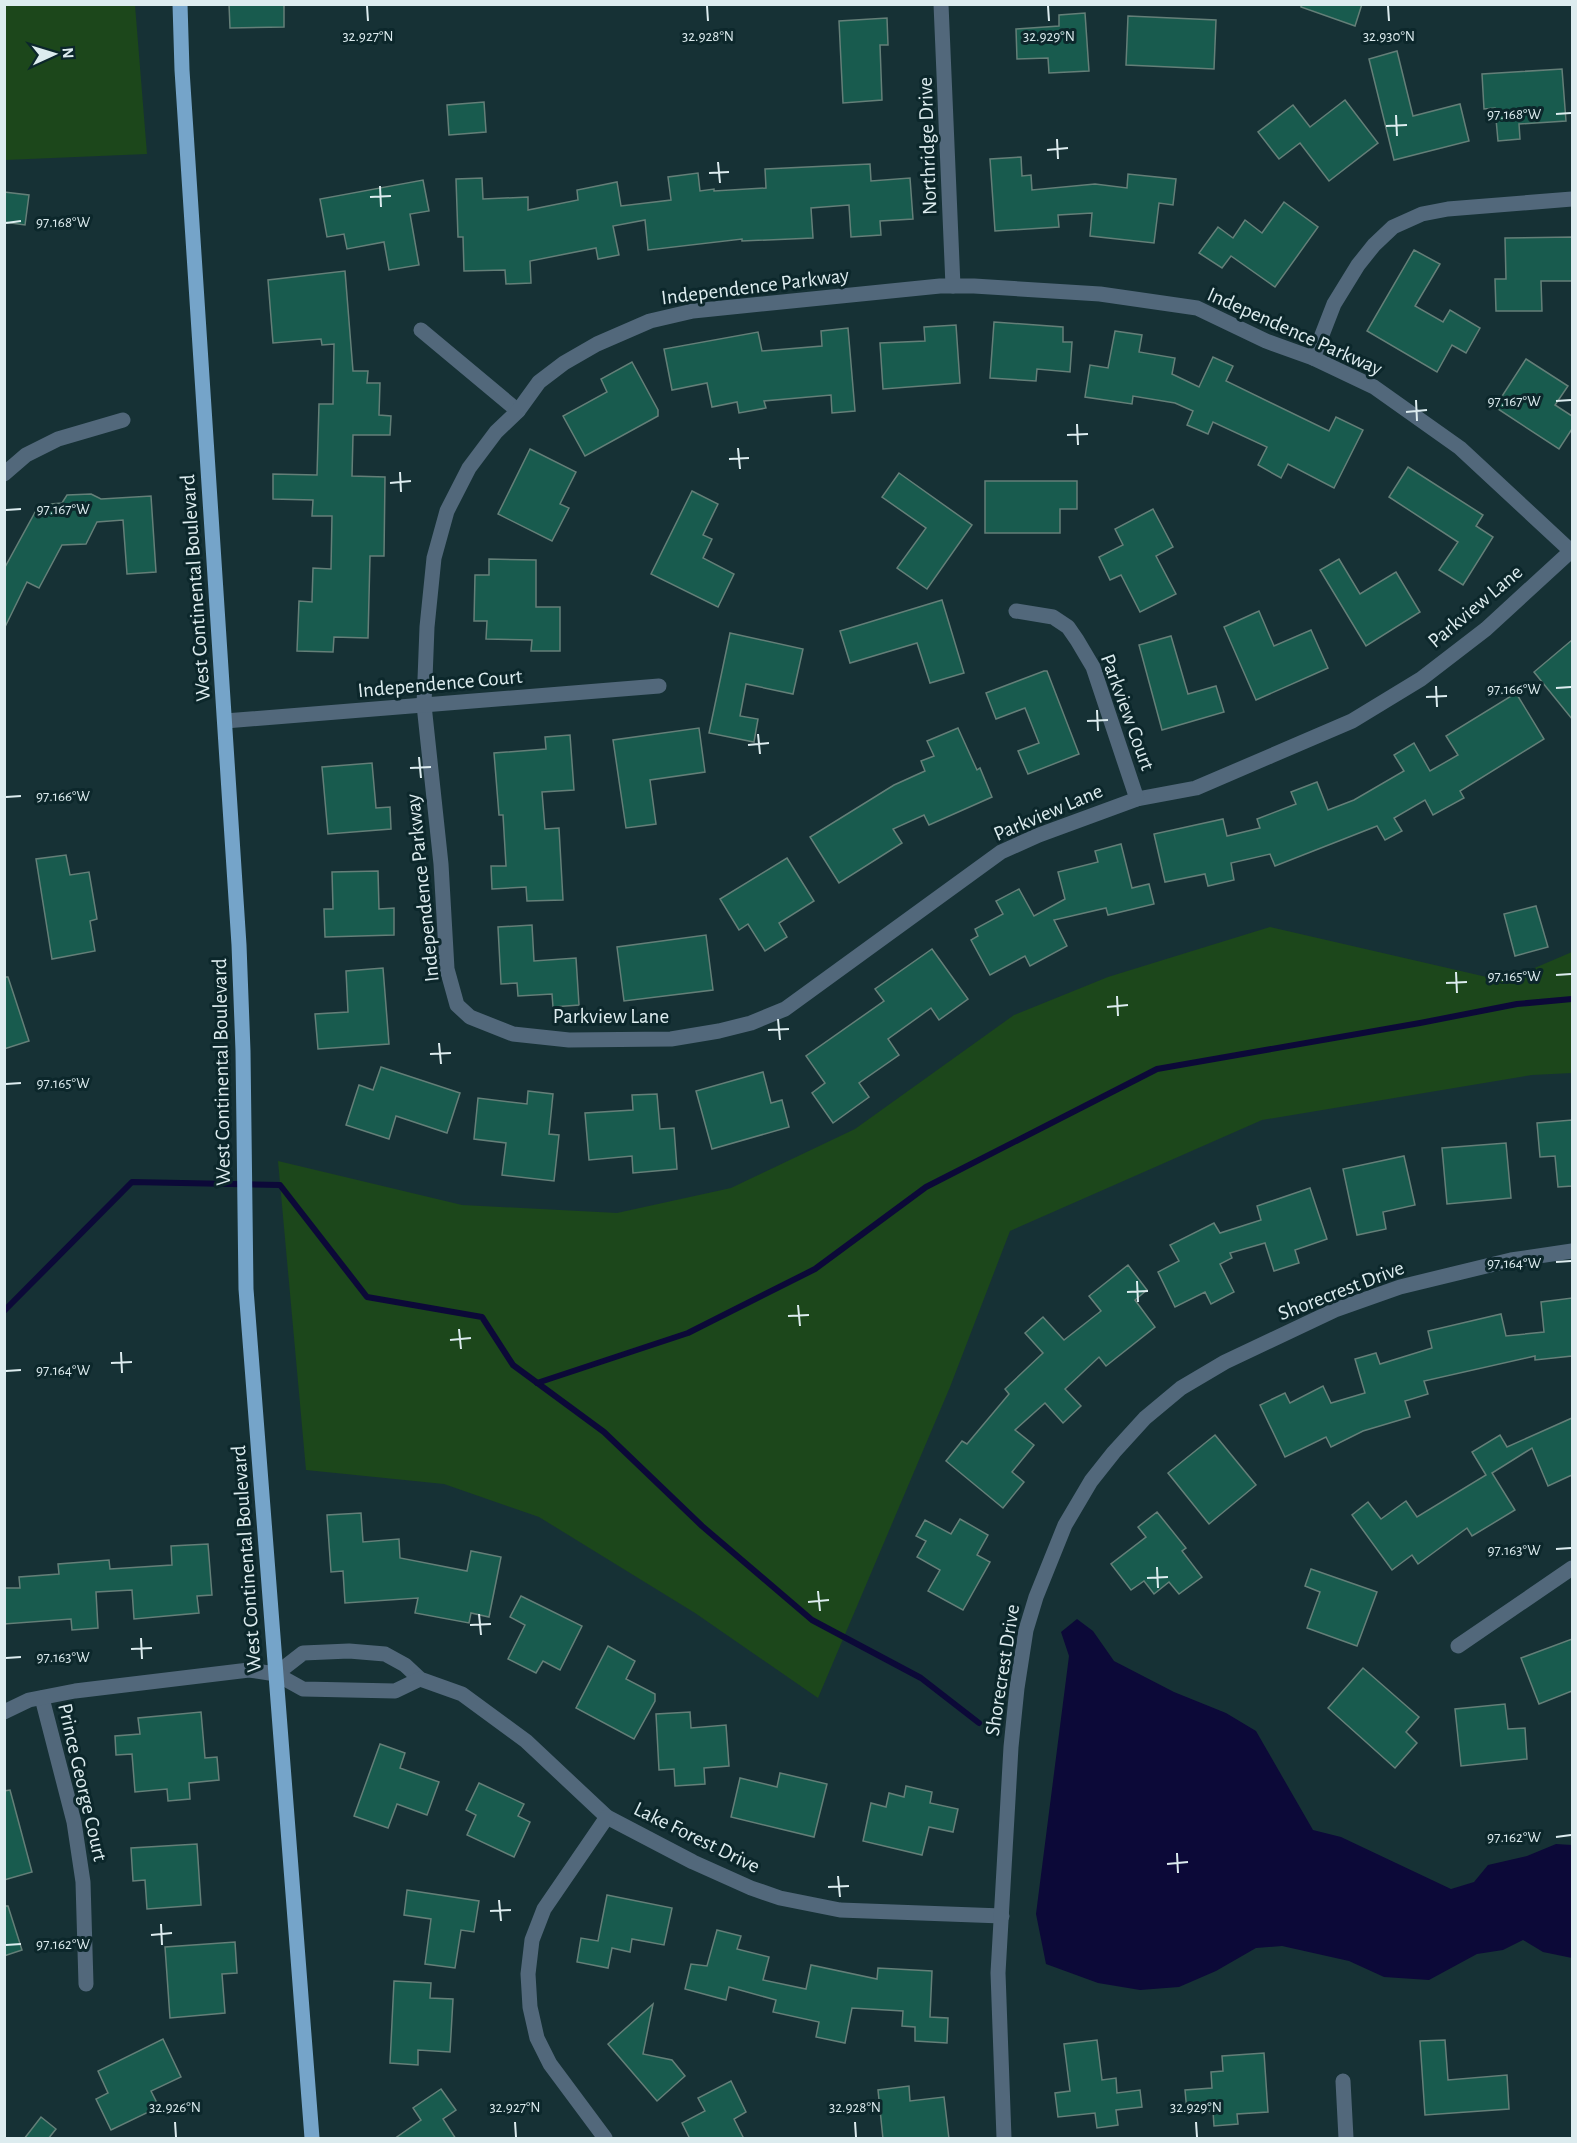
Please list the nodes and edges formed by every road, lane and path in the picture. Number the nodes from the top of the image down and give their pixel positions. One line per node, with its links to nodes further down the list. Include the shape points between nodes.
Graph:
1 (180, 4): 14 (main road, West Continental Boulevard)
2 (941, 4): 4 (street, Northridge Drive)
3 (1572, 199): 6 (street, via 1448,209 1422,214 1393,227 1374,244 1334,304)
4 (953, 286): 6 (street, Independence Parkway, via 1100,294 1197,308); 7 (street, Independence Parkway, via 693,311 650,321 564,363 539,382)
5 (421, 330): 7 (street)
6 (1313, 358): 10 (street, Independence Parkway, via 1374,387 1460,447)
7 (518, 411): 13 (street, Independence Parkway, via 469,468 447,511 434,558)
8 (123, 420): 9 (street, via 58,439 26,455)
9 (4, 474)
10 (1571, 551): 15 (street, Parkview Lane, via 1486,629 1421,679 1352,721 1196,788)
11 (1017, 611): 15 (street, Parkview Court, via 1053,617 1068,627 1077,640 1093,667)
12 (659, 686): 13 (street, Independence Court)
13 (424, 705): 14 (street, Independence Court); 16 (street, Independence Parkway, via 441,864 447,969)
14 (225, 721): 20 (main road, West Continental Boulevard, via 239,945 245,1267)
15 (1137, 799): 16 (street, Parkview Lane, via 1001,852 785,1009 751,1023 671,1039 569,1040 513,1034 470,1017)
16 (457, 1005)
17 (1572, 1251): 25 (street, Shorecrest Drive, via 1511,1260 1400,1287 1335,1310 1225,1362 1181,1388 1145,1418 1114,1452 1065,1525 1026,1630 1011,1747)
18 (1572, 1568): 19 (street)
19 (1458, 1647)
20 (276, 1674): 21 (street, via 303,1689 395,1691); 21 (street, Lake Forest Drive, via 303,1653 349,1651 385,1654); 22 (street, via 249,1670); 28 (main road, West Continental Boulevard)
21 (420, 1679): 24 (street, Lake Forest Drive, via 462,1694 526,1742)
22 (42, 1698): 23 (street); 26 (street, Prince George Court, via 74,1822 83,1882)
23 (4, 1712)
24 (607, 1817): 25 (street, Lake Forest Drive, via 693,1862 790,1900 840,1910); 29 (street, via 544,1909 532,1940 528,1974 537,2038 550,2064)
25 (1002, 1916): 30 (street, Shorecrest Drive, via 998,1973)
26 (86, 1984)
27 (1343, 2081): 31 (street)
28 (312, 2139)
29 (605, 2139)
30 (1004, 2139)
31 (1346, 2139)

